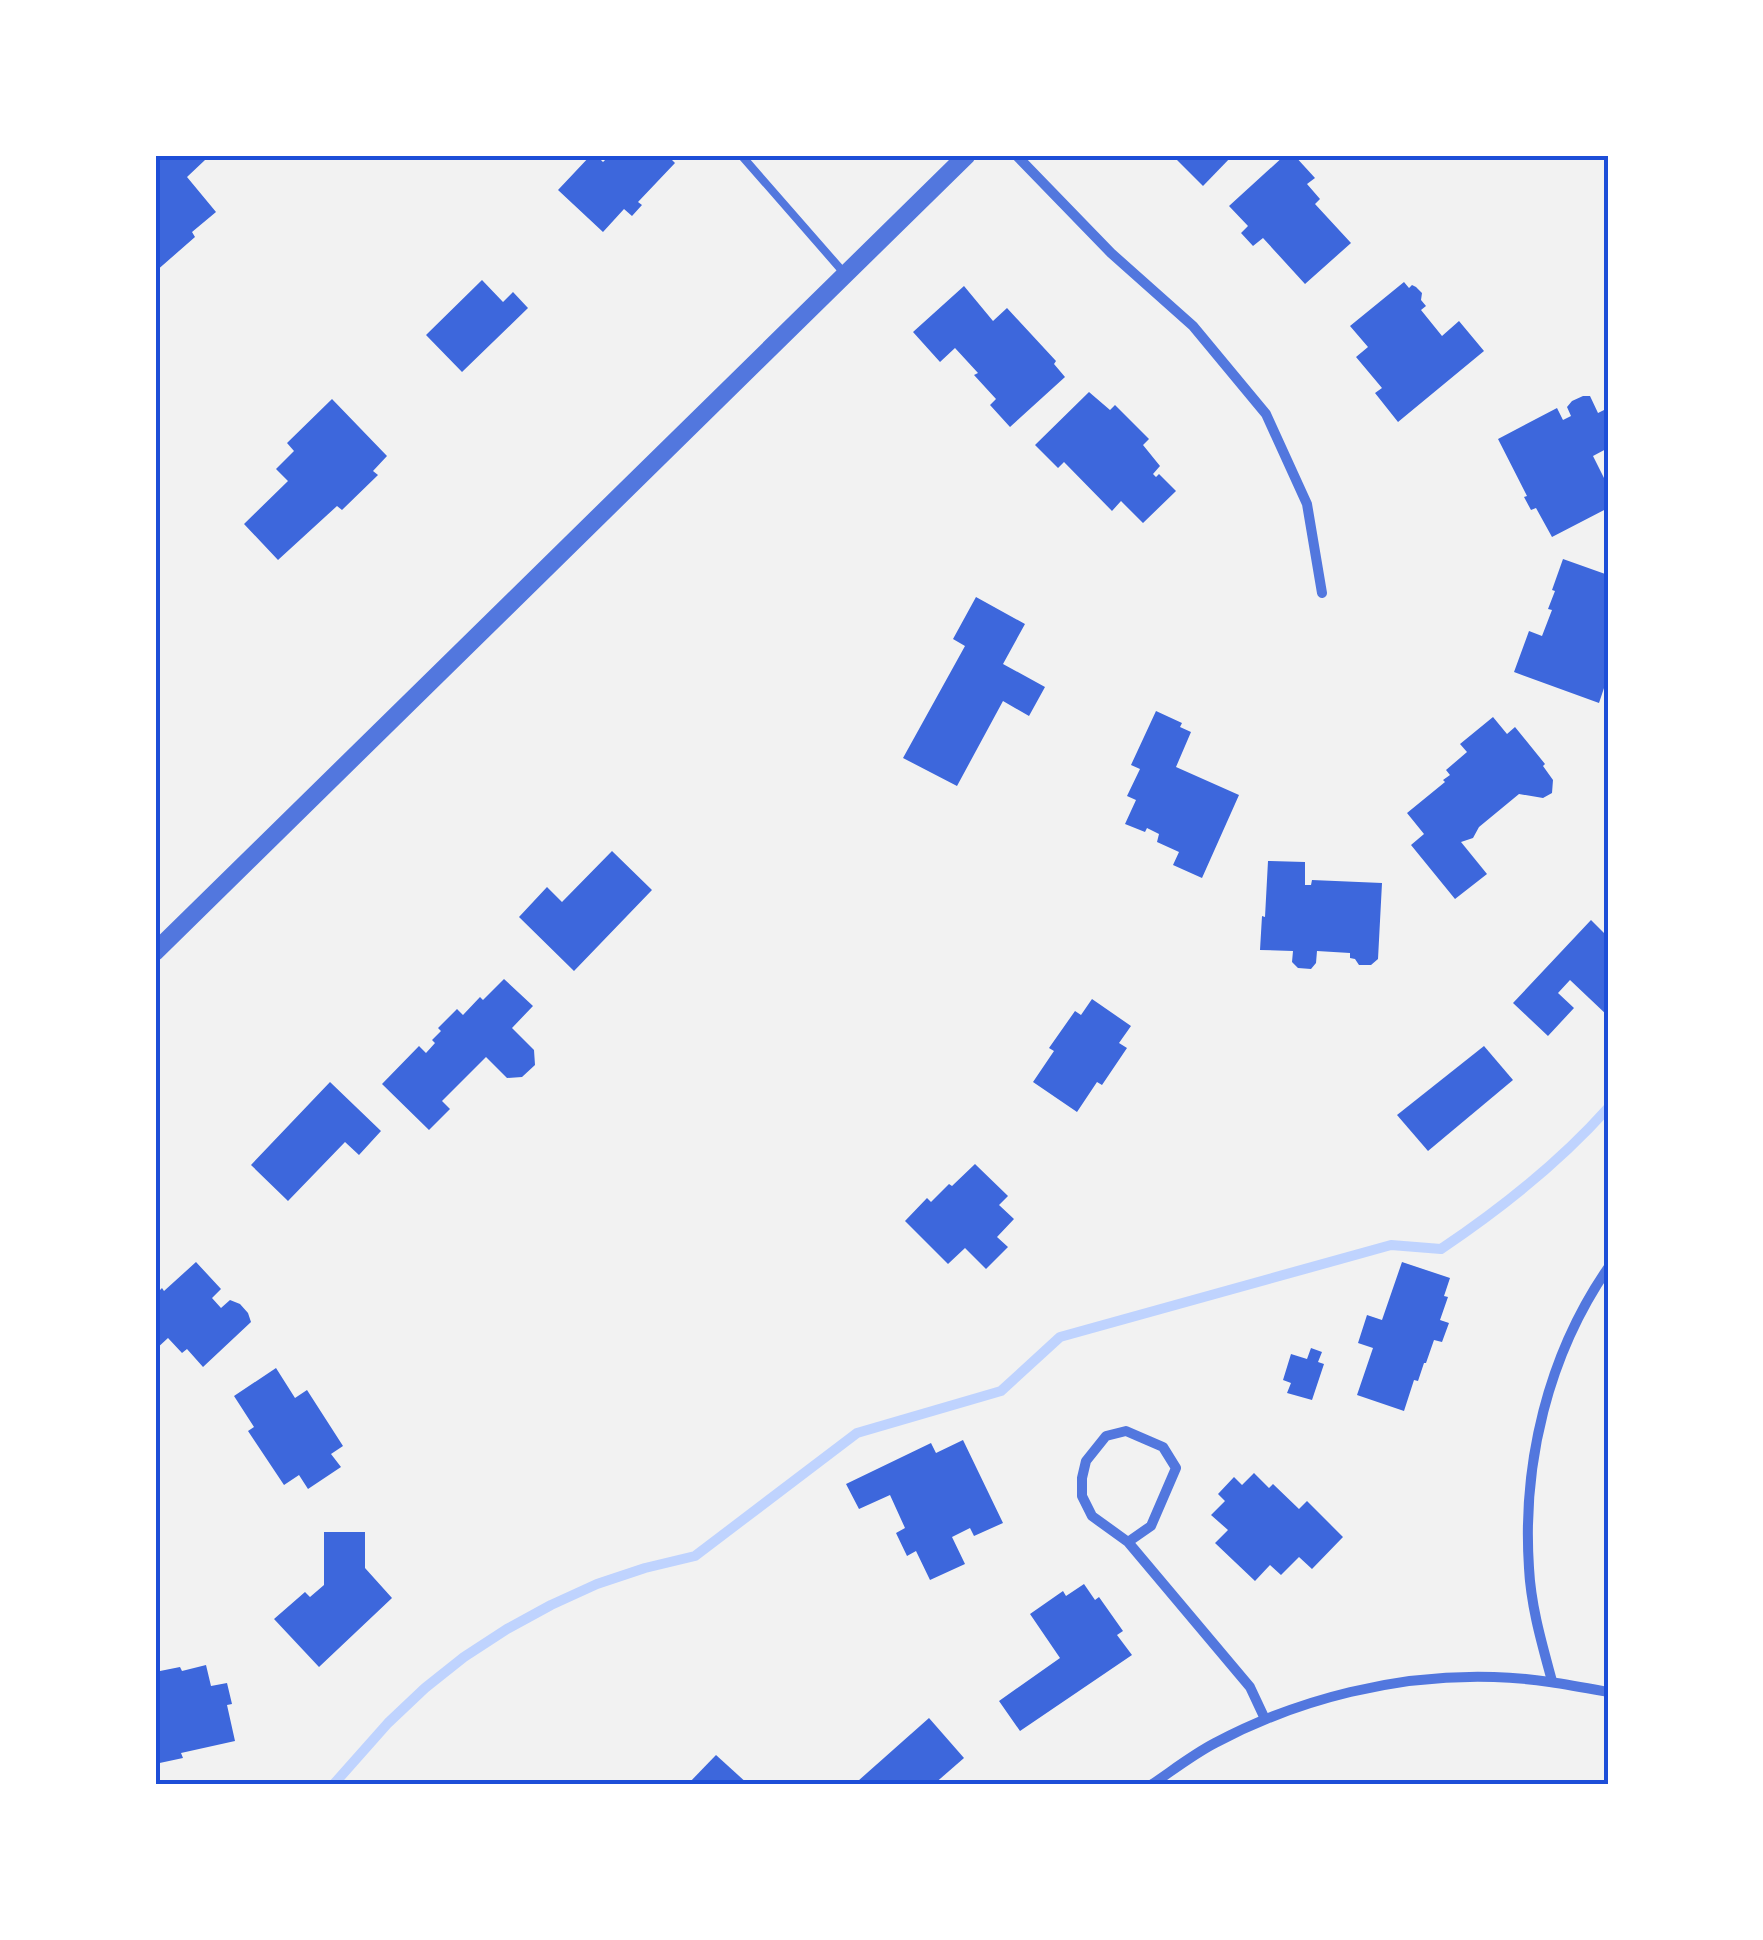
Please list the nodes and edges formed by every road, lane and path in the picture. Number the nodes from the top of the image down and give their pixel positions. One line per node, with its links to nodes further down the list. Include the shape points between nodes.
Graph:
1 (740, 155): 4 (lane)
2 (967, 155): 4 (street)
3 (1016, 155): 5 (street, via 1193,326 1266,414 1307,504)
4 (845, 274): 6 (street)
5 (1322, 594)
6 (155, 952)
7 (1608, 1268): 9 (street, via 1569,1337 1535,1446 1529,1569)
8 (1128, 1542): 8 (street, via 1151,1526 1176,1468 1162,1447 1126,1432 1106,1436 1086,1461 1082,1496 1092,1516); 11 (street, via 1250,1687)
9 (1552, 1682): 10 (street); 11 (street, via 1474,1678 1377,1686)
10 (1608, 1692)
11 (1265, 1719): 12 (street)
12 (1151, 1785)

